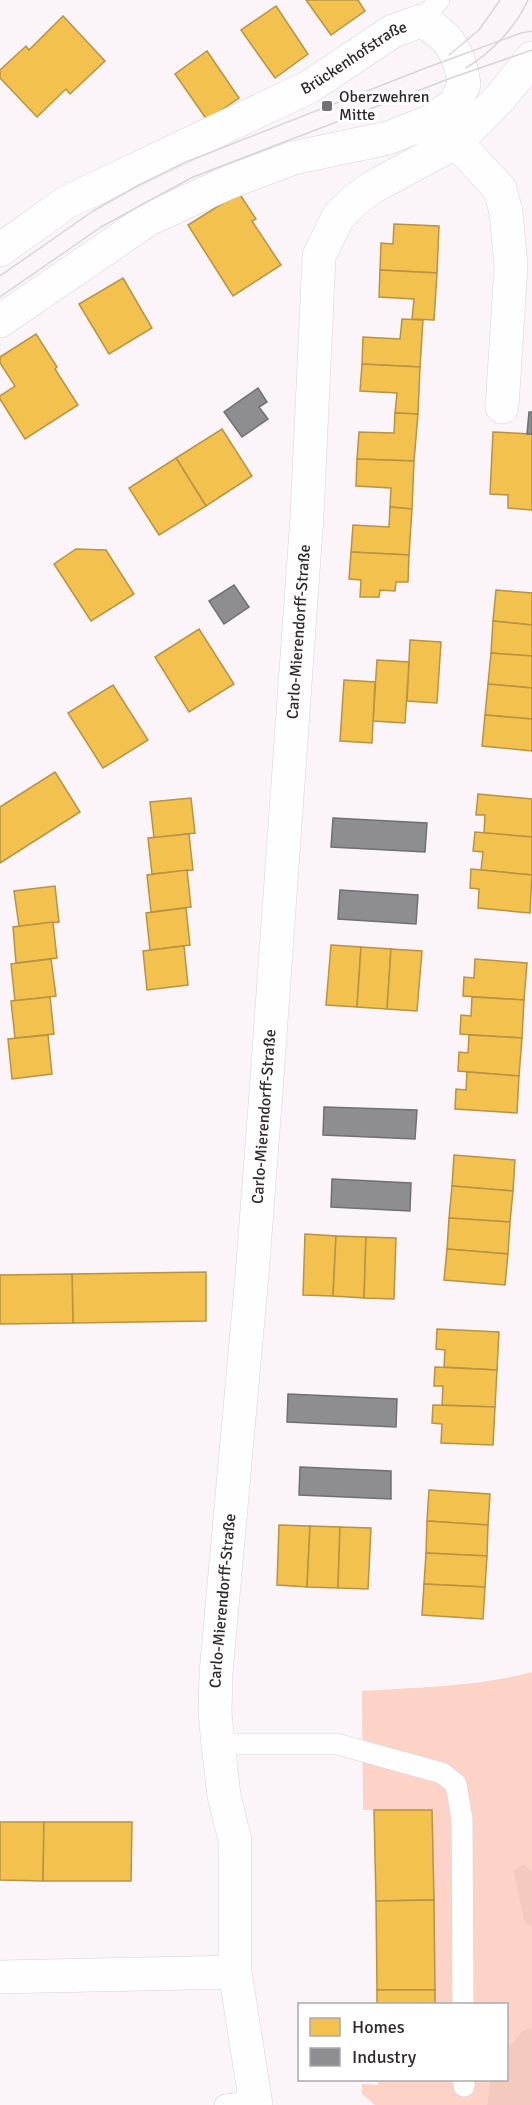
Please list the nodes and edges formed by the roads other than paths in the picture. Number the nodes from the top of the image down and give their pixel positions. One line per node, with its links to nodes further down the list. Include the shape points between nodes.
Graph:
1 (430, 11): 4 (street, Brückenhofstraße, via 309,87 68,202); 5 (street, Brückenhofstraße, via 436,28 455,51 464,84 455,104 429,122 388,138 294,158 226,183 149,219)
2 (532, 58): 3 (street, via 500,98)
3 (456, 142): 6 (street, via 500,189 506,212 511,266); 7 (street, Carlo-Mierendorff-Straße, via 355,200 338,217 319,256 307,516 267,1081 216,1672)
4 (0, 250)
5 (0, 321)
6 (502, 407)
7 (218, 1744): 8 (street, Carlo-Mierendorff-Straße, via 224,1796 235,1840); 10 (lane, via 337,1744 442,1773 456,1784 462,1819)
8 (235, 1972): 9 (street); 11 (street, Carlo-Mierendorff-Straße)
9 (0, 1977)
10 (463, 2003)
11 (245, 2103)

